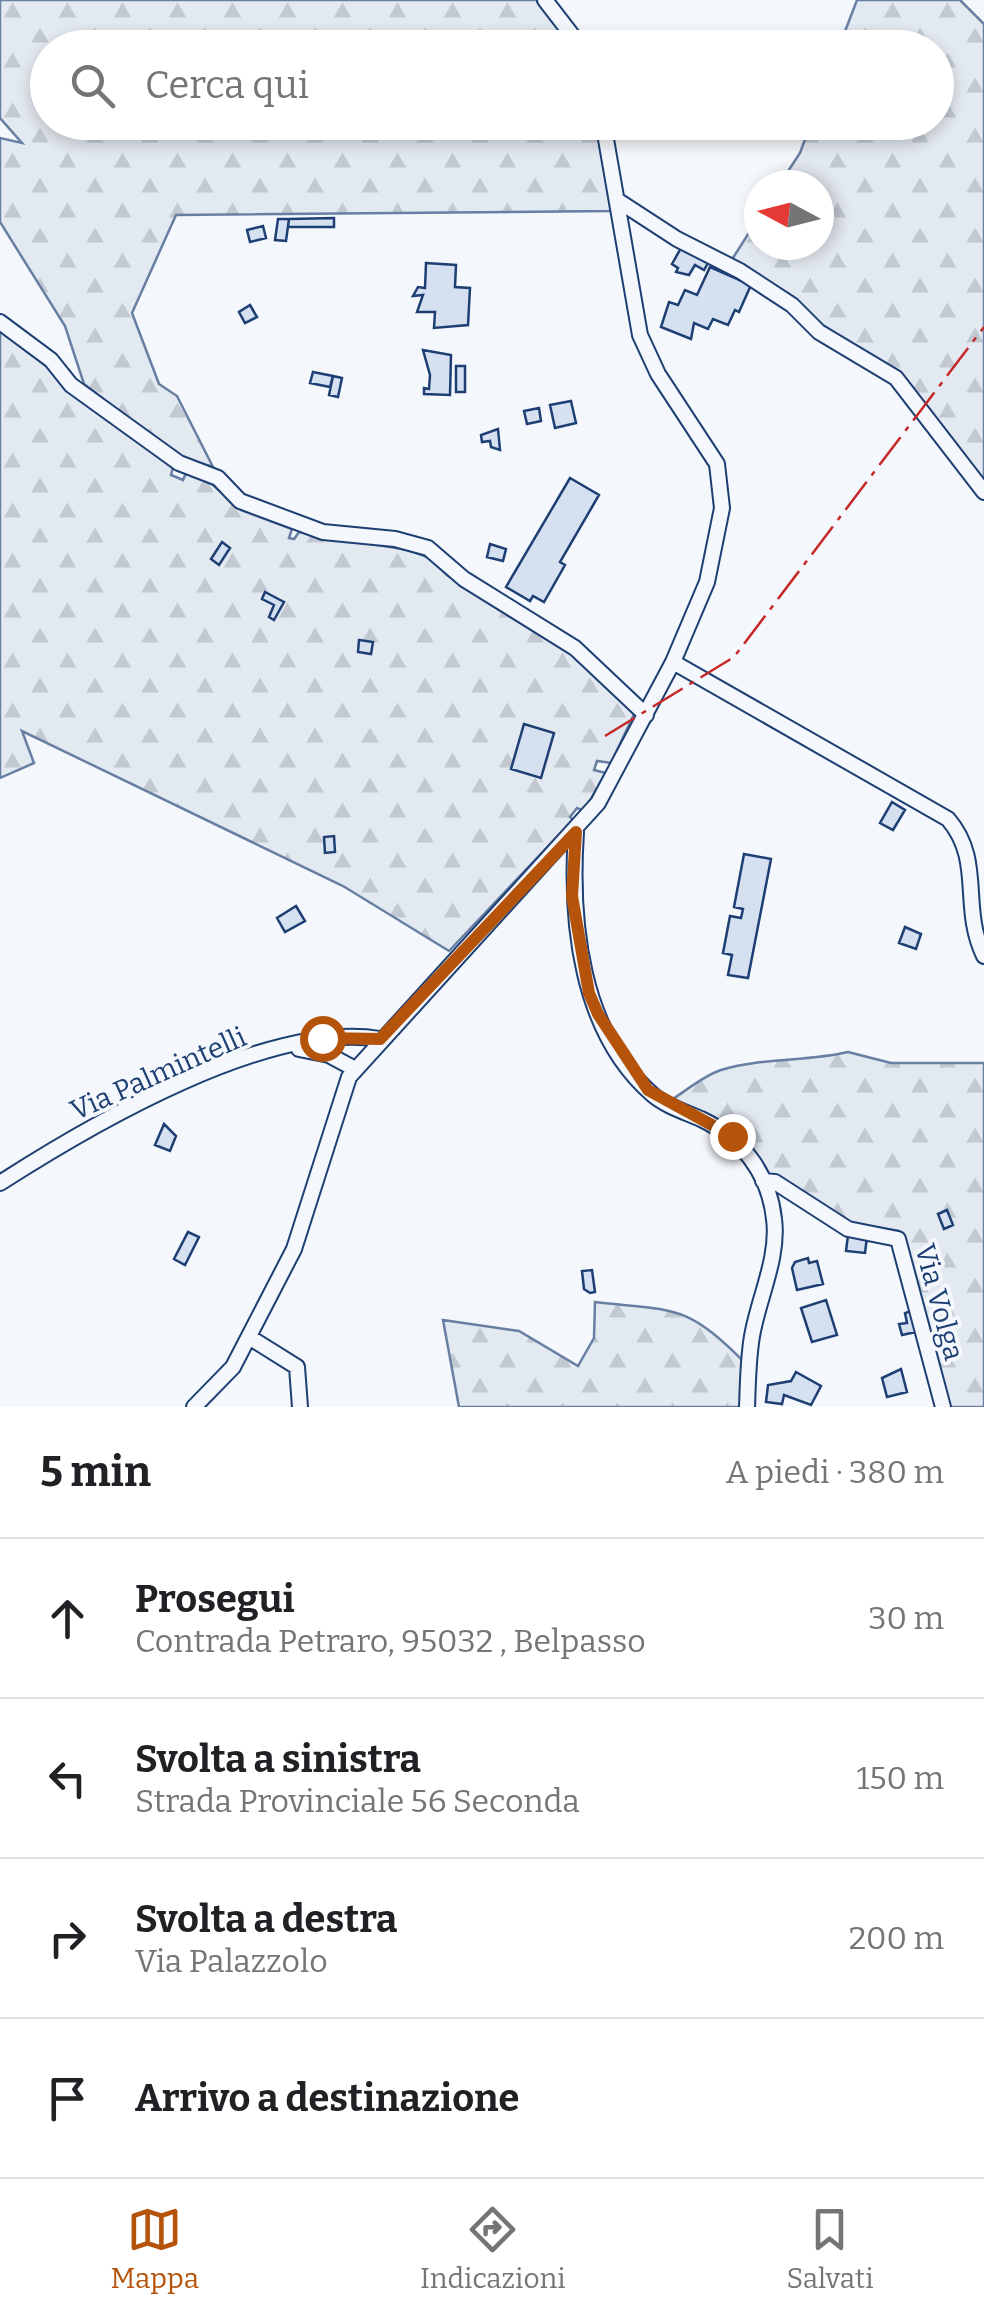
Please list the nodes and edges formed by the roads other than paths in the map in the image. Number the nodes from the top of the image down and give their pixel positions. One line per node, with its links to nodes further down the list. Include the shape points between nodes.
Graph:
1 (544, 0): 2 (street)
2 (568, 30)
3 (607, 140): 4 (street)
4 (617, 200): 6 (street, via 740,271 819,332 896,378); 7 (street, via 640,335 709,448 722,486 706,582)
5 (0, 322): 8 (street, via 51,360 71,385 179,463 218,478 240,501 322,532 428,548 575,648)
6 (984, 492)
7 (673, 662): 8 (street); 10 (street, via 948,819 970,851 970,912)
8 (646, 715): 9 (street)
9 (576, 832): 11 (street); 14 (street, via 572,896 598,1014 648,1090 746,1147)
10 (984, 956)
11 (380, 1039): 12 (street, Via Palmintelli, via 344,1035); 13 (street)
12 (288, 1048): 13 (street, via 329,1055); 15 (street, Via Palmintelli, via 98,1121)
13 (355, 1070): 16 (street, via 336,1111 305,1223)
14 (762, 1181): 19 (street, via 774,1218 772,1257 751,1337); 20 (street, Via Volga, via 775,1182 848,1229 898,1238)
15 (0, 1183)
16 (249, 1336): 17 (street, via 223,1380); 18 (street, via 296,1368)
17 (194, 1407)
18 (300, 1407)
19 (747, 1407)
20 (942, 1407)

